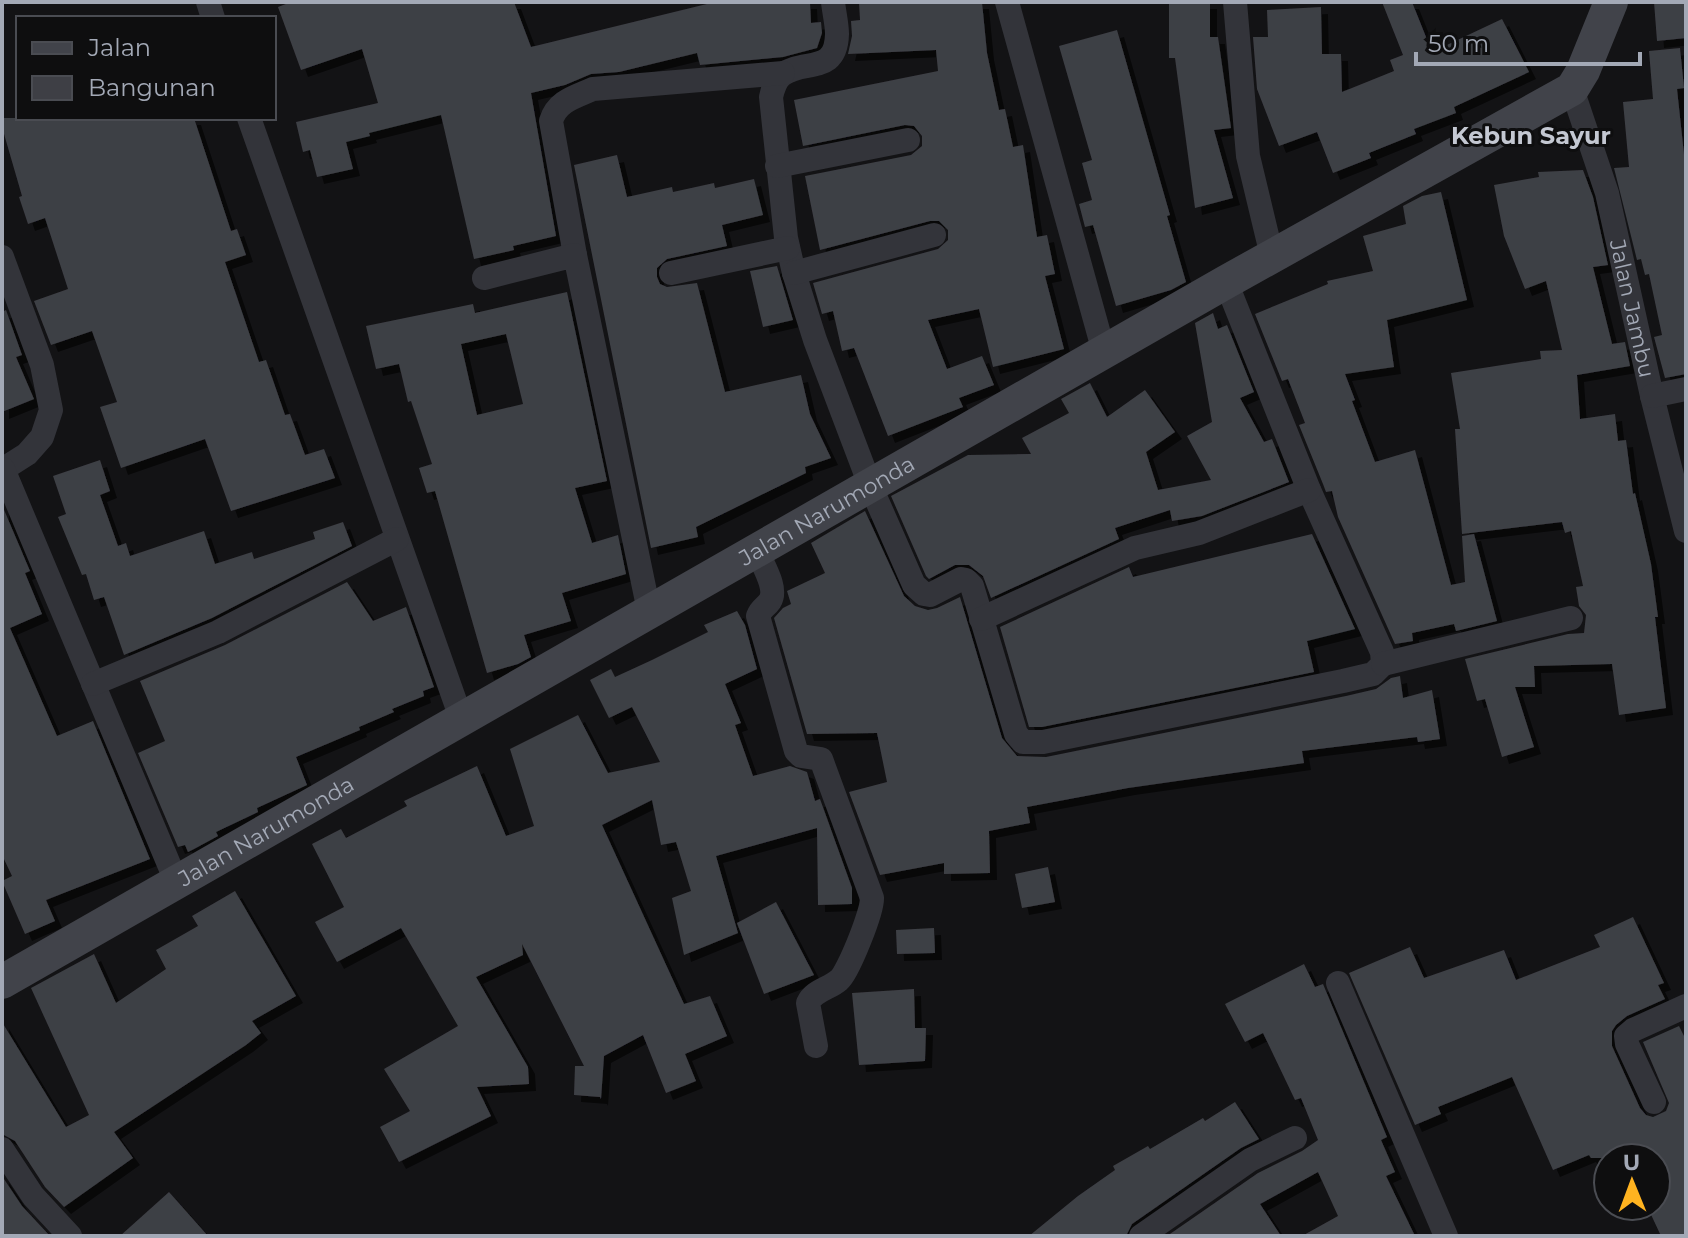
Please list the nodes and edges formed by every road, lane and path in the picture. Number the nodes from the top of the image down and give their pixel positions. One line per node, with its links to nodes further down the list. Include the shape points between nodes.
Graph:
1 (833, 2): 5 (street, via 837,36 832,53 825,62)
2 (1007, 2): 19 (street)
3 (1235, 2): 13 (street, via 1248,156)
4 (1611, 2): 6 (street)
5 (783, 73): 9 (street, via 771,97); 12 (street, via 593,89 554,110 551,121)
6 (1572, 89): 13 (street, Jalan Narumonda); 21 (street, Jalan Jambu, via 1607,193)
7 (250, 120): 26 (street)
8 (908, 140): 9 (street)
9 (777, 166): 11 (street)
10 (934, 235): 16 (street)
11 (788, 248): 15 (street); 16 (street)
12 (575, 255): 17 (street); 28 (street)
13 (1272, 256): 18 (street, Jalan Narumonda)
14 (2, 257): 22 (street, via 42,365 51,410 42,437)
15 (671, 273)
16 (794, 273): 23 (street)
17 (484, 278)
18 (1226, 282): 19 (street, Jalan Narumonda); 24 (street)
19 (1104, 352): 23 (street, Jalan Narumonda)
20 (1686, 389): 21 (street)
21 (1652, 396): 25 (street, Jalan Jambu)
22 (3, 469): 32 (street)
23 (870, 485): 27 (street, Jalan Narumonda); 30 (street, via 914,585 930,595 966,580)
24 (1309, 490): 30 (street, via 1199,533 1135,548); 31 (street)
25 (1686, 531)
26 (397, 539): 32 (street, via 218,632); 33 (street)
27 (757, 551): 28 (street, Jalan Narumonda); 38 (street, via 773,591 758,616 796,751 821,759 872,898 848,969 808,1003)
28 (649, 611): 33 (street, Jalan Narumonda)
29 (1571, 618): 31 (street)
30 (981, 619): 31 (street, via 1016,734 1023,742 1343,681 1373,674)
31 (1383, 664)
32 (93, 684): 34 (street)
33 (461, 718): 34 (street, Jalan Narumonda)
34 (176, 881): 35 (street, Jalan Narumonda)
35 (2, 982)
36 (1338, 983): 44 (street)
37 (1686, 1006): 39 (street, via 1626,1036)
38 (816, 1046)
39 (1654, 1102)
40 (1295, 1138): 43 (street, via 1236,1168)
41 (2, 1149): 42 (street, via 33,1196)
42 (70, 1236)
43 (1141, 1236)
44 (1446, 1236)

